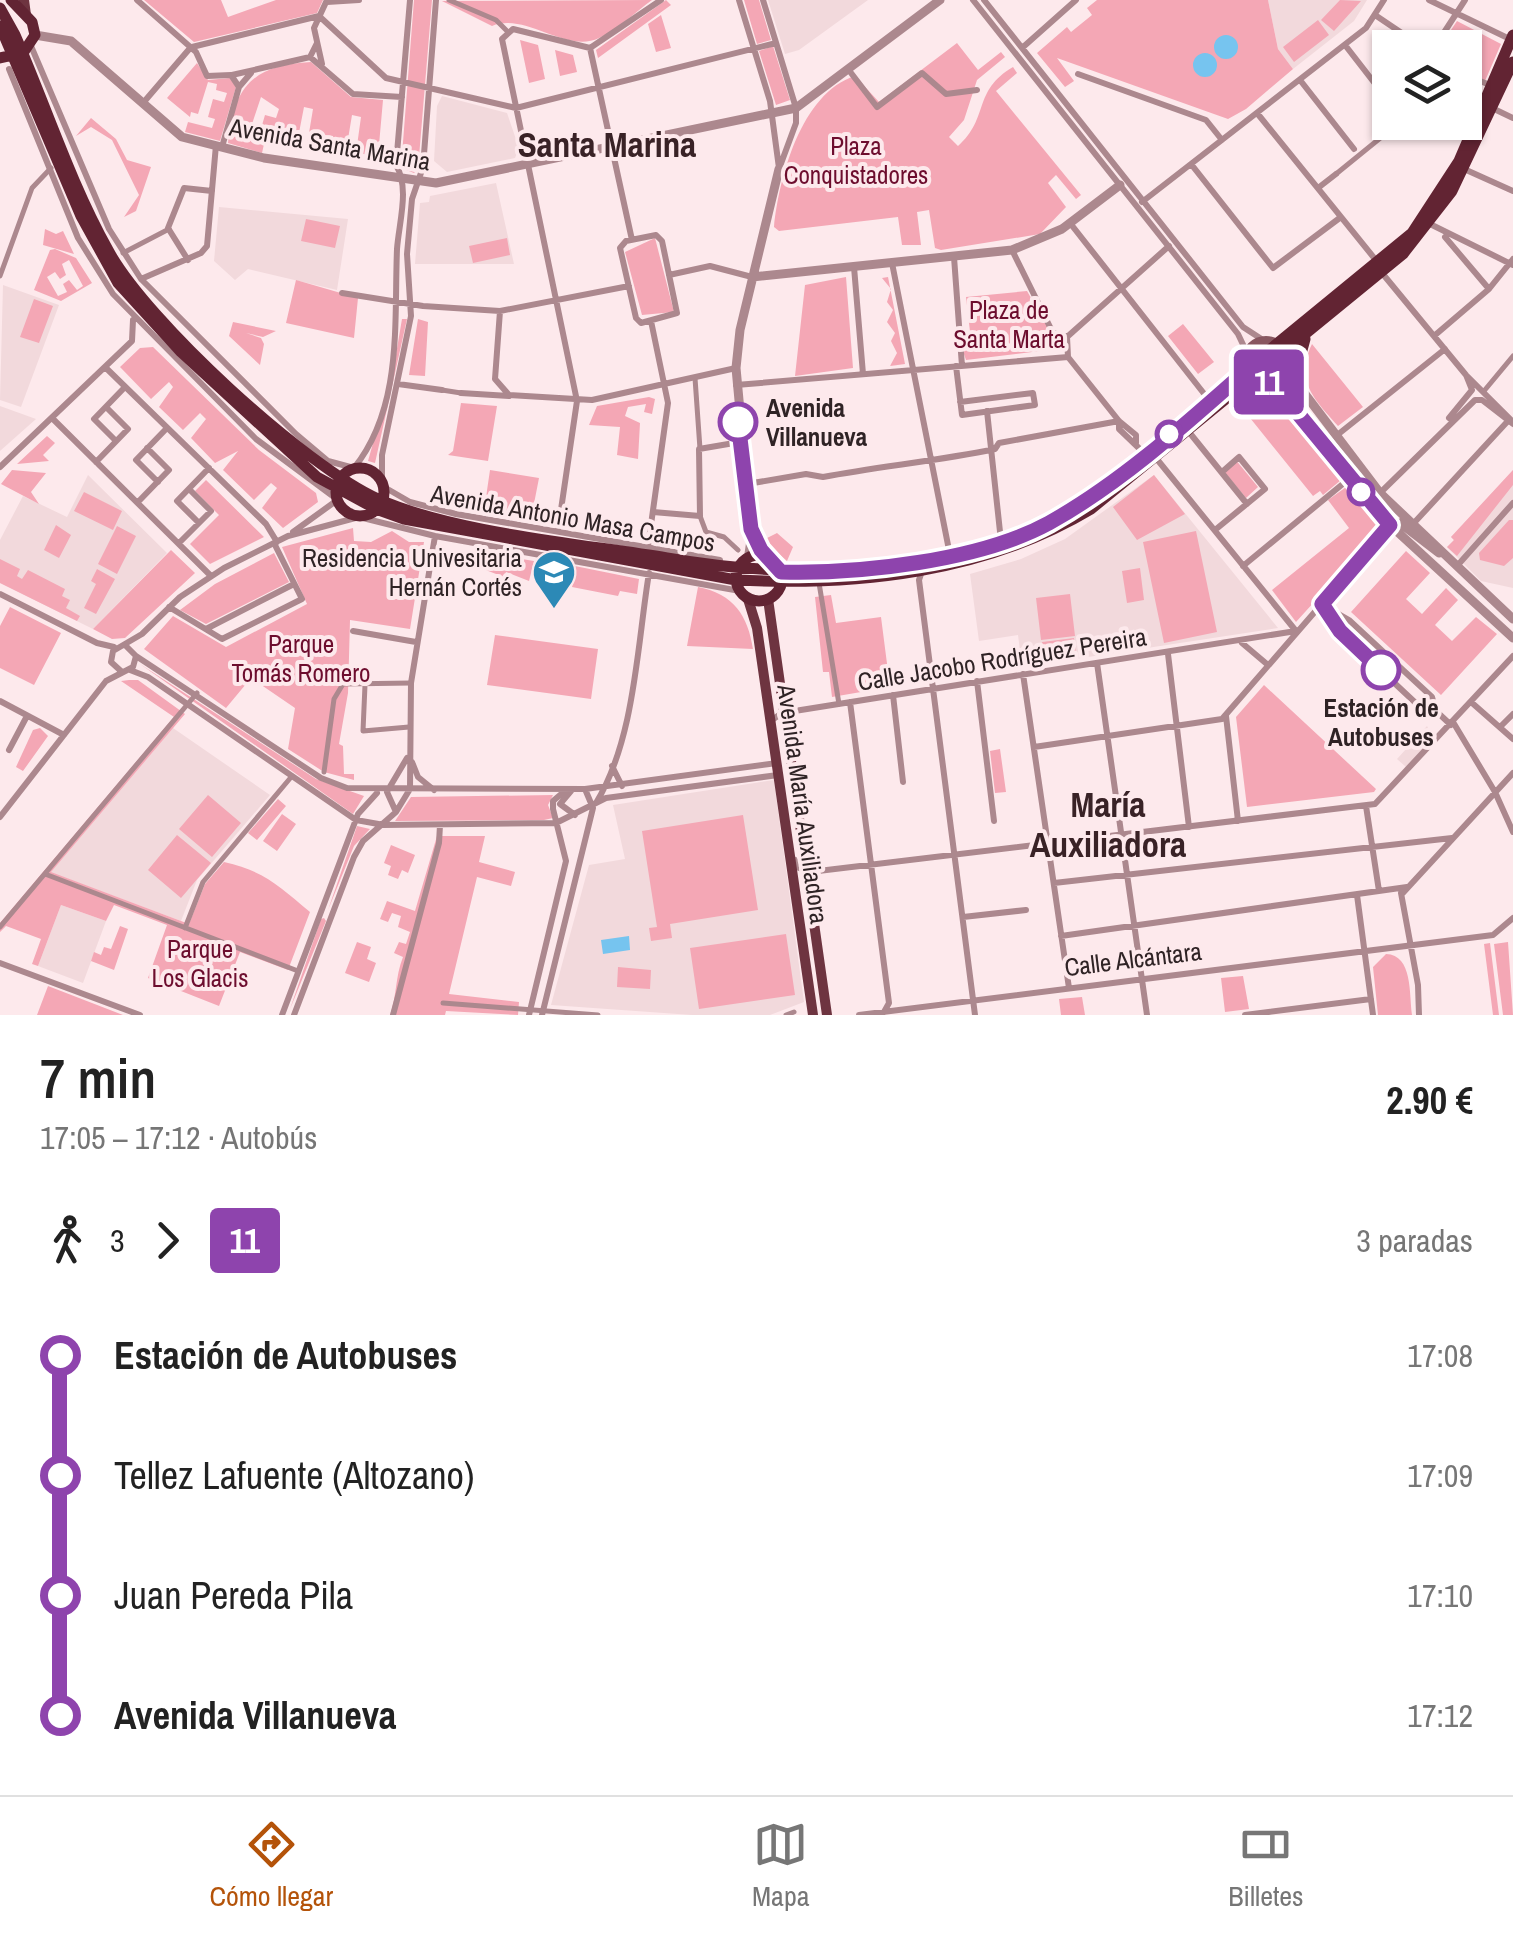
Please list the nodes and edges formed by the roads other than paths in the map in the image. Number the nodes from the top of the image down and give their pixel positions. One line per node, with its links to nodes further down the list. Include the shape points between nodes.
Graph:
1 (11, 0): 22 (highway)
2 (24, 0): 22 (main road)
3 (137, 0): 31 (street)
4 (358, 0): 18 (street)
5 (410, 0): 45 (street)
6 (436, 0): 7 (street); 46 (street)
7 (448, 0): 26 (street)
8 (661, 0): 32 (street)
9 (739, 0): 33 (street)
10 (763, 0): 28 (street)
11 (940, 0): 39 (street)
12 (973, 0): 72 (street)
13 (984, 0): 34 (street)
14 (1076, 0): 34 (street)
15 (1384, 0): 20 (street)
16 (1429, 0): 19 (street)
17 (1465, 0): 19 (street)
18 (327, 1): 23 (street)
19 (1455, 13): 25 (street); 27 (street)
20 (1375, 15): 24 (street); 30 (street)
21 (1, 16): 22 (highway); 35 (highway, Avenida Antonio Masa Campos)
22 (26, 16): 35 (highway)
23 (319, 16): 29 (street); 31 (street); 45 (street, via 378,73)
24 (1397, 30)
25 (1445, 30)
26 (507, 31): 32 (street); 54 (street, via 502,43)
27 (1512, 38): 48 (highway)
28 (776, 42): 33 (street); 55 (street)
29 (317, 43): 36 (street); 38 (street)
30 (1345, 45): 43 (street); 44 (street)
31 (191, 47): 42 (street, via 208,77); 53 (street)
32 (590, 48): 50 (street)
33 (754, 48): 50 (street); 58 (street)
34 (1022, 48): 72 (street)
35 (14, 57): 53 (street, Avenida Santa Marina, via 72,41); 67 (street, Avenida Antonio Masa Campos); 87 (street, Avenida Antonio Masa Campos); 164 (highway, Avenida Antonio Masa Campos, via 126,278)
36 (310, 57): 38 (street); 40 (street)
37 (1513, 62): 56 (highway)
38 (322, 65): 52 (street, via 353,94)
39 (848, 69): 51 (street, via 877,106 922,73 946,94); 55 (street)
40 (252, 72): 42 (street); 49 (street)
41 (1078, 74): 60 (street, via 1206,120)
42 (231, 76): 49 (street)
43 (1300, 80): 57 (street); 64 (street)
44 (1372, 80)
45 (403, 82): 46 (street); 52 (street)
46 (429, 85): 54 (street); 73 (street)
47 (1482, 85): 48 (street)
48 (1491, 85): 94 (highway, via 1438,198)
49 (240, 88): 62 (street)
50 (599, 90): 54 (street); 63 (street)
51 (978, 90)
52 (402, 96): 71 (street, via 396,165)
53 (143, 103): 62 (street, Avenida Santa Marina, via 182,136)
54 (516, 108): 66 (street)
55 (796, 108): 58 (street); 68 (street)
56 (1492, 108): 59 (street); 69 (highway)
57 (1257, 113): 60 (street); 74 (street)
58 (770, 114): 63 (street, Avenida Santa Marina); 68 (street)
59 (1513, 118)
60 (1222, 140): 65 (street)
61 (1378, 140): 70 (street)
62 (219, 146): 71 (street, Avenida Santa Marina); 75 (street)
63 (612, 148): 66 (street, Avenida Santa Marina); 83 (street)
64 (1354, 148)
65 (1191, 164): 77 (street); 78 (street, via 1273,268)
66 (528, 166): 73 (street, Avenida Santa Marina); 104 (street)
67 (50, 168): 96 (street, via 32,188); 107 (street, Avenida Antonio Masa Campos, via 89,258)
68 (779, 169): 97 (street)
69 (1464, 169): 76 (street); 80 (highway)
70 (1336, 174): 74 (street)
71 (405, 180): 73 (street, Avenida Santa Marina); 103 (street)
72 (1123, 182): 77 (street); 79 (street)
73 (420, 183): 105 (street, via 407,254)
74 (1318, 188): 78 (street)
75 (213, 191): 81 (street, via 183,189); 90 (street, via 207,246)
76 (1513, 191)
77 (1140, 204): 84 (street); 114 (street, via 1243,327)
78 (1341, 217): 94 (street)
79 (1070, 223): 86 (street); 101 (street)
80 (1430, 224): 82 (street); 94 (highway)
81 (169, 229): 87 (street); 90 (street)
82 (1440, 232): 85 (street); 88 (street)
83 (632, 240): 95 (street, via 659,236); 99 (street, via 620,248)
84 (1169, 246): 101 (street); 123 (street, via 1238,334)
85 (1468, 246): 88 (street); 92 (street)
86 (1012, 250): 89 (street); 111 (street, via 1053,332)
87 (122, 253): 98 (street, Avenida Antonio Masa Campos)
88 (1460, 255): 100 (street)
89 (954, 257): 91 (street); 118 (street)
90 (188, 260): 98 (street)
91 (892, 263): 93 (street); 122 (street)
92 (1512, 263): 100 (street)
93 (854, 266): 97 (street); 124 (street)
94 (1380, 269): 109 (highway); 110 (street); 114 (highway)
95 (669, 275): 97 (street, via 710,266); 108 (street, via 677,314)
96 (0, 276)
97 (752, 277): 120 (street)
98 (141, 279): 157 (street, Avenida Antonio Masa Campos, via 328,461)
99 (629, 286): 104 (street); 108 (street, via 636,319)
100 (1490, 289): 110 (street)
101 (1121, 290): 111 (street); 137 (street)
102 (342, 293): 103 (street)
103 (398, 300): 105 (street); 157 (street, via 386,393 369,450)
104 (557, 300): 106 (street); 136 (street)
105 (411, 305): 106 (street); 128 (street)
106 (500, 311): 135 (street, via 496,379)
107 (133, 318): 112 (street, Avenida Antonio Masa Campos); 113 (street)
108 (651, 321): 129 (street)
109 (1307, 336): 114 (highway); 127 (highway)
110 (1434, 336): 115 (street)
111 (1067, 337): 116 (street)
112 (153, 338): 113 (street); 164 (street, Avenida Antonio Masa Campos, via 274,455)
113 (132, 341): 119 (street)
114 (1277, 344): 121 (main road); 123 (highway)
115 (1445, 349): 125 (street); 147 (street)
116 (1068, 356): 118 (street); 142 (street)
117 (1513, 356): 133 (street)
118 (959, 366): 122 (street); 138 (street)
119 (105, 367): 131 (street); 141 (street)
120 (736, 368): 126 (street); 130 (street)
121 (1286, 369): 123 (main road); 127 (street)
122 (914, 370): 124 (street); 154 (street)
123 (1252, 373): 137 (highway); 146 (highway); 160 (street)
124 (862, 374): 130 (street)
125 (1466, 374): 133 (street); 145 (street, via 1472,390)
126 (695, 375): 129 (street); 151 (street)
127 (1294, 383): 147 (street)
128 (398, 384): 132 (street); 162 (street, via 382,455)
129 (665, 384): 136 (street); 171 (street, via 668,412)
130 (735, 385): 149 (street)
131 (126, 386): 139 (street); 144 (street)
132 (442, 390): 134 (street)
133 (1484, 391): 143 (street)
134 (460, 392): 135 (street)
135 (509, 396): 136 (street)
136 (577, 401): 177 (street)
137 (1210, 401): 153 (highway)
138 (960, 402): 140 (street, via 962,415); 140 (street, via 1033,393 1035,405)
139 (106, 407): 148 (street, via 128,429); 148 (street, via 94,419)
140 (987, 411): 152 (street)
141 (52, 418): 155 (street); 156 (street)
142 (1119, 421): 152 (street); 153 (street)
143 (1511, 423): 145 (street, via 1482,400); 175 (street)
144 (167, 428): 150 (street); 158 (street)
145 (1442, 428): 166 (street)
146 (1189, 432): 153 (highway); 159 (street)
147 (1335, 436): 166 (street)
148 (116, 441): 155 (street)
149 (740, 442): 151 (street); 163 (street)
150 (147, 448): 161 (street, via 169,470); 161 (street, via 136,460)
151 (700, 449): 172 (street)
152 (994, 449): 154 (street); 182 (street, via 993,500)
153 (1150, 456): 178 (street); 182 (highway, via 1046,524); 190 (highway, via 1091,509 1050,534 1005,552)
154 (932, 458): 163 (street); 186 (street)
155 (96, 462): 167 (street)
156 (0, 467)
157 (352, 467): 162 (highway, via 370,470); 164 (highway)
158 (209, 468): 165 (street); 181 (street)
159 (1222, 472): 169 (street); 169 (street, via 1239,457 1265,489)
160 (1354, 479): 166 (street); 174 (street); 188 (street)
161 (158, 482): 167 (street)
162 (383, 482): 170 (highway); 177 (street, Avenida Antonio Masa Campos, via 410,502)
163 (746, 484): 176 (street)
164 (336, 488): 170 (highway, Avenida Antonio Masa Campos); 170 (highway, via 350,515); 179 (street)
165 (189, 489): 173 (street, via 177,501); 173 (street, via 211,510)
166 (1380, 493): 175 (street)
167 (138, 502): 183 (street)
168 (1513, 503): 189 (street)
169 (1247, 504): 178 (street)
170 (374, 512): 179 (street); 180 (street, Avenida Antonio Masa Campos); 192 (highway, Avenida Antonio Masa Campos)
171 (653, 512): 172 (street); 184 (street)
172 (700, 516): 192 (street, via 706,532 724,537)
173 (199, 523): 183 (street)
174 (1390, 525): 185 (street, via 1400,523 1430,551); 197 (street); 200 (street)
175 (1412, 525): 185 (street)
176 (751, 529): 187 (street); 192 (street)
177 (558, 530): 184 (street, Avenida Antonio Masa Campos)
178 (1215, 530): 188 (street)
179 (288, 536): 181 (street)
180 (435, 536): 191 (street, Avenida Antonio Masa Campos); 211 (street)
181 (276, 542): 193 (street); 196 (street)
182 (1002, 542): 186 (highway)
183 (180, 543): 193 (street)
184 (648, 546): 192 (street, Avenida Antonio Masa Campos)
185 (1442, 553): 189 (street)
186 (950, 555): 194 (highway)
187 (770, 558): 192 (highway); 194 (highway)
188 (1243, 566): 208 (street)
189 (1456, 567): 197 (street); 204 (street)
190 (924, 569): 195 (highway); 227 (street, via 919,580)
191 (649, 573): 192 (street, Avenida Antonio Masa Campos); 251 (street)
192 (741, 573): 194 (highway); 199 (highway); 240 (main road, Avenida María Auxiliadora)
193 (210, 576): 201 (street)
194 (781, 577): 195 (highway); 199 (highway)
195 (818, 580): 234 (street)
196 (294, 584): 206 (street); 206 (street, via 302,598 222,640)
197 (1454, 584): 210 (street)
198 (0, 594): 213 (street)
199 (768, 599): 236 (main road, Avenida María Auxiliadora)
200 (1322, 604): 202 (street); 208 (street)
201 (168, 607): 206 (street); 209 (street)
202 (1332, 614): 203 (street); 205 (street)
203 (1345, 618): 205 (street); 235 (street)
204 (1513, 619)
205 (1337, 626): 235 (street)
206 (205, 630)
207 (352, 631): 211 (street)
208 (1296, 631): 212 (street, Calle Jacobo Rodríguez Pereira); 220 (street)
209 (142, 634): 214 (street); 215 (street)
210 (1513, 638)
211 (416, 642): 225 (street)
212 (1242, 642): 216 (street, Calle Jacobo Rodríguez Pereira); 220 (street)
213 (97, 644): 214 (street); 218 (street)
214 (120, 646): 215 (street); 218 (street)
215 (136, 654): 221 (street); 228 (street)
216 (1168, 654): 219 (street, Calle Jacobo Rodríguez Pereira); 242 (street)
217 (1513, 656): 232 (street)
218 (110, 660): 221 (street); 223 (street)
219 (1097, 664): 222 (street, Calle Jacobo Rodríguez Pereira); 246 (street)
220 (1268, 665): 239 (street)
221 (126, 671): 223 (street); 233 (street)
222 (1023, 674): 224 (street, Calle Jacobo Rodríguez Pereira); 248 (street)
223 (106, 681): 245 (street)
224 (977, 681): 227 (street, Calle Jacobo Rodríguez Pereira); 273 (street)
225 (411, 684): 226 (street); 243 (street)
226 (365, 685): 243 (street, via 363,730); 253 (street, via 342,684 334,699)
227 (934, 688): 229 (street, Calle Jacobo Rodríguez Pereira); 285 (street)
228 (196, 694): 233 (street); 262 (street, via 322,778)
229 (892, 695): 231 (street, Calle Jacobo Rodríguez Pereira); 256 (street)
230 (0, 701): 238 (street)
231 (850, 702): 234 (street, Calle Jacobo Rodríguez Pereira); 286 (street)
232 (1472, 702): 241 (street); 244 (street)
233 (188, 704): 255 (street); 288 (street)
234 (840, 704): 236 (street, Calle Jacobo Rodríguez Pereira)
235 (1432, 708): 241 (street)
236 (782, 712): 240 (street, Calle Jacobo Rodríguez Pereira); 287 (main road, Avenida María Auxiliadora)
237 (1513, 714): 244 (street)
238 (27, 716): 245 (street); 249 (street)
239 (1226, 716): 242 (street); 274 (street)
240 (770, 720): 252 (main road, Avenida María Auxiliadora)
241 (1452, 723): 264 (street); 266 (street, via 1385,799)
242 (1180, 726): 246 (street); 279 (street)
243 (410, 727): 250 (street)
244 (1500, 728): 247 (street)
245 (64, 735): 271 (street)
246 (1108, 737): 248 (street); 281 (street)
247 (1513, 739)
248 (1034, 747): 283 (street)
249 (9, 750)
250 (409, 751): 260 (street, via 418,777); 262 (street, via 403,770); 263 (street)
251 (612, 766): 257 (street); 258 (street)
252 (778, 769): 257 (street); 267 (street, via 606,798); 268 (main road, Avenida María Auxiliadora)
253 (324, 772)
254 (1513, 773): 264 (street)
255 (292, 776): 272 (street); 303 (street, via 203,882)
256 (903, 782)
257 (622, 786): 258 (street)
258 (606, 787): 261 (street); 267 (street)
259 (569, 789): 260 (street); 261 (street); 270 (street, via 560,804); 276 (street, via 554,801)
260 (434, 790): 263 (street)
261 (585, 790): 267 (street)
262 (383, 791): 263 (street); 265 (street); 269 (street)
263 (408, 791): 269 (street)
264 (1495, 792): 280 (street); 282 (street)
265 (368, 799): 272 (street); 275 (street)
266 (1366, 806): 274 (street); 284 (street)
267 (593, 808): 270 (street); 295 (street)
268 (784, 811): 287 (street, via 796,863); 325 (main road, Avenida María Auxiliadora)
269 (396, 812): 277 (street)
270 (576, 816): 276 (street)
271 (0, 817)
272 (356, 820): 275 (street); 297 (street)
273 (994, 820)
274 (1238, 821): 279 (street)
275 (370, 823): 277 (street)
276 (556, 823): 278 (street); 293 (street, via 566,861)
277 (384, 825): 278 (street); 298 (street, via 363,840)
278 (440, 825): 322 (street)
279 (1189, 827): 281 (street)
280 (1513, 831)
281 (1122, 835): 283 (street); 289 (street)
282 (1452, 838): 284 (street); 291 (street)
283 (1048, 844): 285 (street); 290 (street)
284 (1373, 846): 289 (street); 292 (street)
285 (954, 855): 286 (street); 299 (street)
286 (870, 865): 287 (street); 317 (street, via 889,1003)
287 (808, 872): 326 (main road, Avenida María Auxiliadora)
288 (45, 874): 302 (street); 303 (street)
289 (1128, 874): 290 (street); 301 (street)
290 (1054, 883): 304 (street)
291 (1402, 890): 292 (street); 305 (street)
292 (1379, 891): 294 (street)
293 (556, 895): 295 (street); 319 (street)
294 (1357, 895): 301 (street); 306 (street)
295 (569, 904): 315 (street)
296 (1026, 910): 299 (street)
297 (320, 911): 298 (street); 308 (street)
298 (332, 916): 321 (street)
299 (963, 918): 312 (street)
300 (1513, 918): 305 (street, Calle Alcántara, via 1493,935)
301 (1136, 926): 304 (street); 309 (street)
302 (0, 928)
303 (185, 928): 308 (street)
304 (1062, 936): 310 (street)
305 (1412, 943): 306 (street, Calle Alcántara); 333 (street)
306 (1365, 948): 309 (street, Calle Alcántara); 311 (street)
307 (0, 964): 320 (street)
308 (298, 971): 318 (street)
309 (1142, 978): 310 (street, Calle Alcántara); 329 (street)
310 (1069, 988): 312 (street, Calle Alcántara)
311 (1371, 998): 314 (street); 332 (street)
312 (974, 1000): 317 (street, Calle Alcántara); 328 (street)
313 (443, 1003): 319 (street)
314 (1332, 1004): 330 (street); 331 (street)
315 (542, 1011): 319 (street); 323 (street)
316 (794, 1012): 324 (street)
317 (884, 1012): 327 (street, Calle Alcántara)
318 (282, 1013): 321 (street)
319 (529, 1013)
320 (140, 1015)
321 (295, 1015)
322 (392, 1015)
323 (598, 1015)
324 (786, 1015)
325 (813, 1015)
326 (826, 1015)
327 (859, 1015)
328 (976, 1015)
329 (1147, 1015)
330 (1246, 1015)
331 (1333, 1015)
332 (1373, 1015)
333 (1419, 1015)

